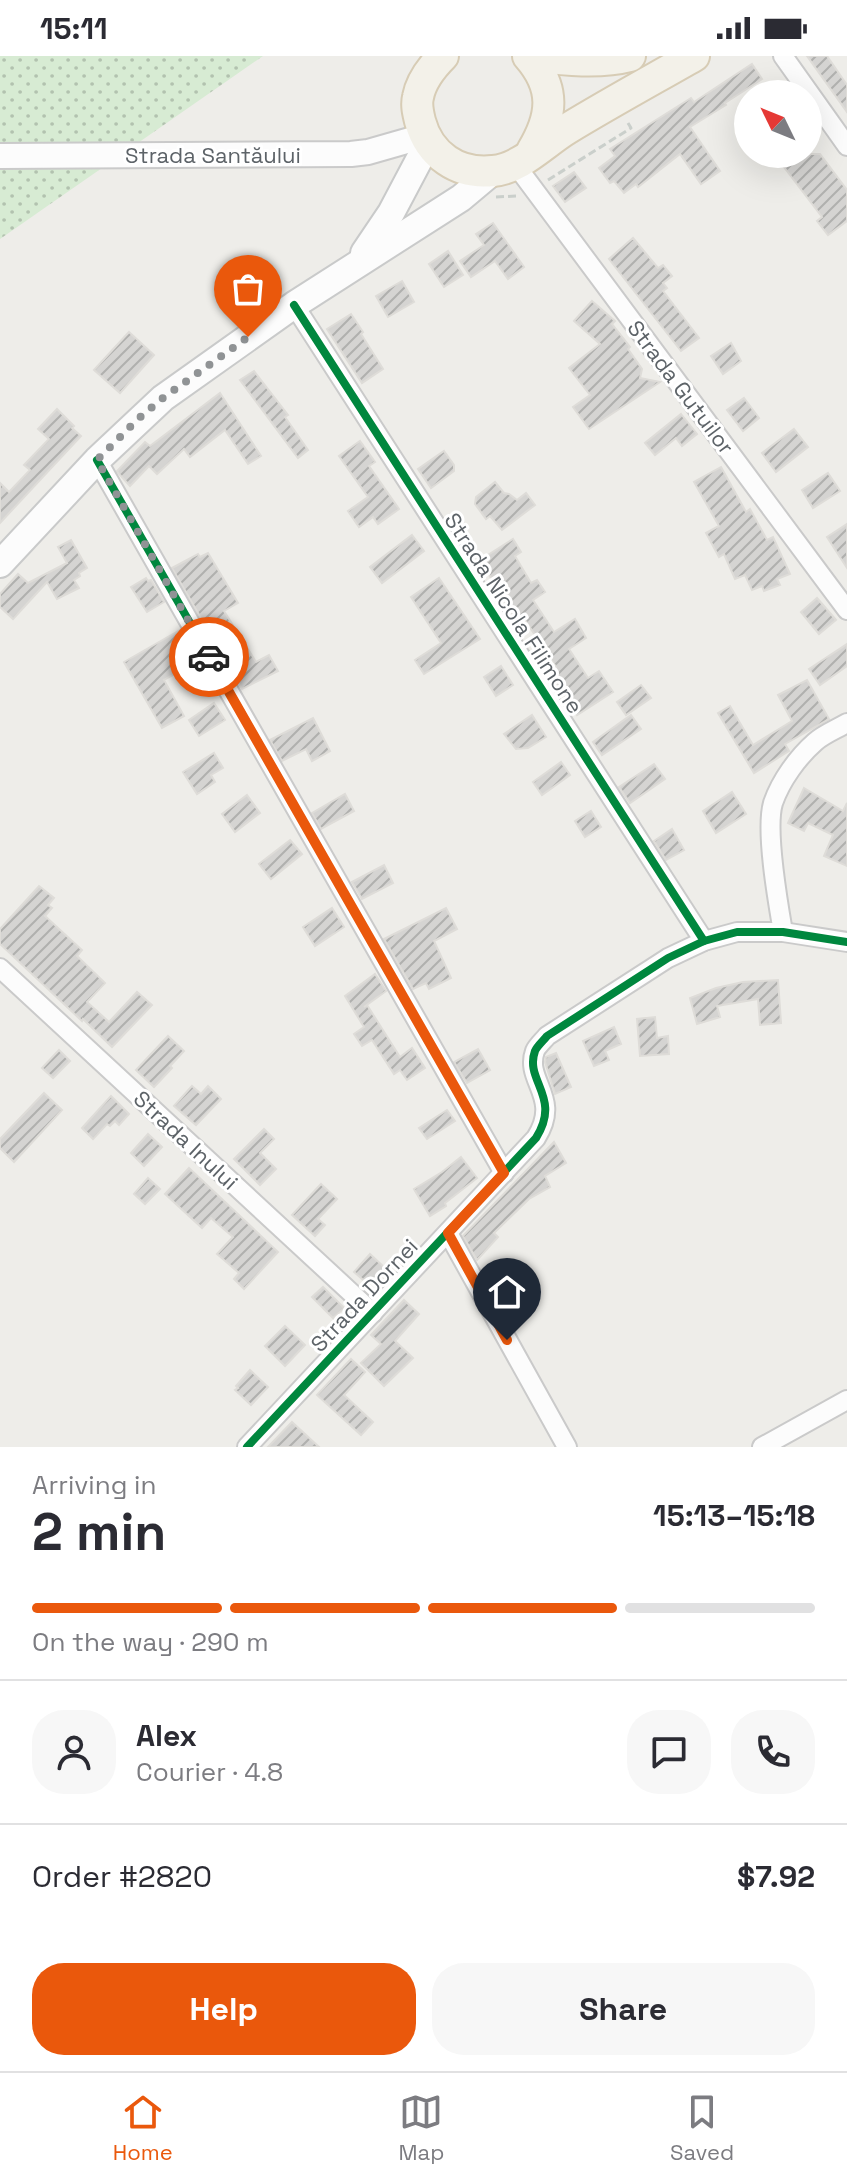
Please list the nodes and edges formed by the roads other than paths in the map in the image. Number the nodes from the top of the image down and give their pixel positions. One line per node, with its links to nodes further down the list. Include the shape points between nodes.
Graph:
1 (410, 56): 8 (main road)
2 (443, 56): 8 (main road)
3 (528, 56): 12 (main road, via 546,84 548,120)
4 (534, 56): 5 (main road, via 569,61)
5 (630, 56)
6 (694, 56): 12 (main road)
7 (783, 56): 10 (street)
8 (418, 96): 9 (main road)
9 (426, 139): 11 (street, Strada Santăului, via 351,154); 12 (main road, via 456,166 471,170); 13 (main road, via 391,213)
10 (847, 146)
11 (0, 156)
12 (513, 163): 13 (main road); 17 (street, Strada Gutuilor)
13 (354, 265): 14 (main road)
14 (294, 305): 15 (main road, via 163,398); 20 (street, Strada Nicola Filimone)
15 (97, 460): 16 (main road); 23 (street)
16 (0, 564)
17 (847, 610)
18 (847, 723): 19 (street, via 817,741 792,767 773,804 771,836)
19 (783, 932): 20 (street, via 737,932); 21 (street)
20 (704, 941): 23 (street, Strada Dornei, via 668,958 547,1036 535,1050 534,1069 545,1101 544,1126)
21 (847, 942)
22 (0, 968): 25 (street, Strada Inului)
23 (504, 1173): 24 (street, Strada Dornei)
24 (448, 1233): 25 (street, Strada Dornei); 28 (street)
25 (373, 1313): 27 (street, Strada Dornei)
26 (847, 1400): 29 (street)
27 (247, 1447)
28 (567, 1447)
29 (762, 1447)

